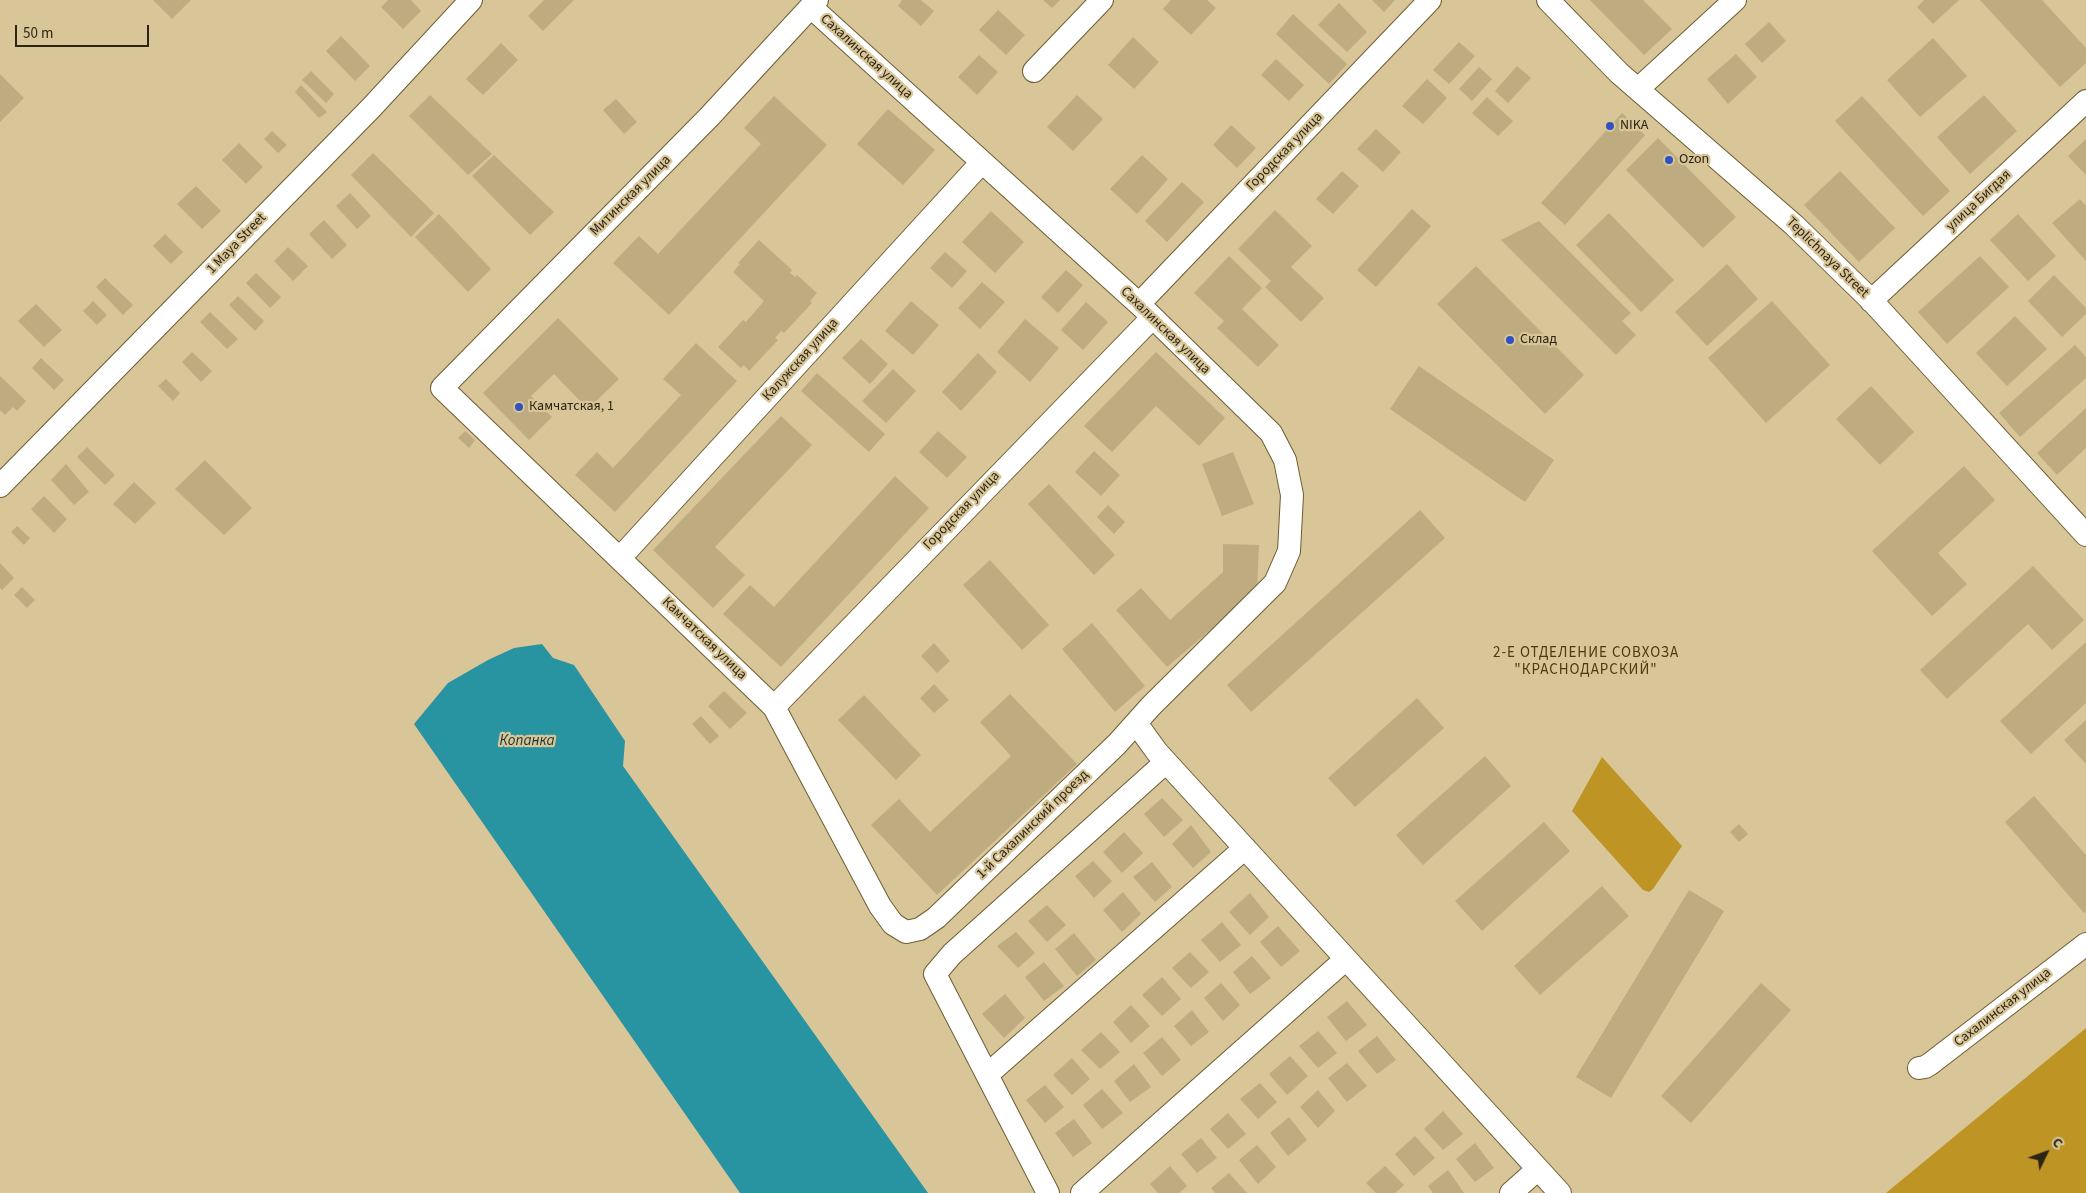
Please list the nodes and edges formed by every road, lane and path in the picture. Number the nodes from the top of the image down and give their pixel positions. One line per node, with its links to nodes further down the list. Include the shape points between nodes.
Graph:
1 (471, 0): 14 (street, 1 Maya Street, via 371,108)
2 (1102, 0): 7 (street)
3 (1430, 0): 12 (street, Городская улица)
4 (1548, 0): 8 (street, Teplichnaya Street)
5 (1736, 0): 8 (street)
6 (814, 3): 10 (street, Сахалинская улица); 13 (street, Митинская улица, via 710,116)
7 (1034, 71)
8 (1638, 89): 11 (street, Teplichnaya Street, via 1794,225)
9 (2086, 102): 11 (street, улица Бигдая)
10 (982, 162): 12 (street, Сахалинская улица); 16 (street, Калужская улица)
11 (1871, 301): 15 (street, Teplichnaya Street)
12 (1145, 311): 17 (street, Сахалинская улица, via 1271,433 1285,460 1292,495 1289,551 1275,583); 18 (street, Городская улица)
13 (442, 388): 16 (street, Камчатская улица)
14 (0, 486)
15 (2086, 535)
16 (620, 558): 18 (street, Камчатская улица)
17 (1151, 706): 19 (street, 1-й Сахалинский проезд)
18 (774, 707): 22 (street, Камчатская улица, via 880,906 893,924)
19 (1136, 724): 20 (street); 22 (street, 1-й Сахалинский проезд, via 936,918 920,929)
20 (1166, 762): 21 (street); 26 (street, via 952,954 935,974)
21 (1245, 848): 24 (street); 26 (street)
22 (906, 932)
23 (2086, 944): 25 (street, Сахалинская улица, via 1930,1064)
24 (1346, 959): 27 (street); 29 (street)
25 (1919, 1068)
26 (988, 1074): 28 (street)
27 (1538, 1169): 30 (street); 31 (street)
28 (1048, 1193)
29 (1082, 1193)
30 (1511, 1193)
31 (1560, 1193)

